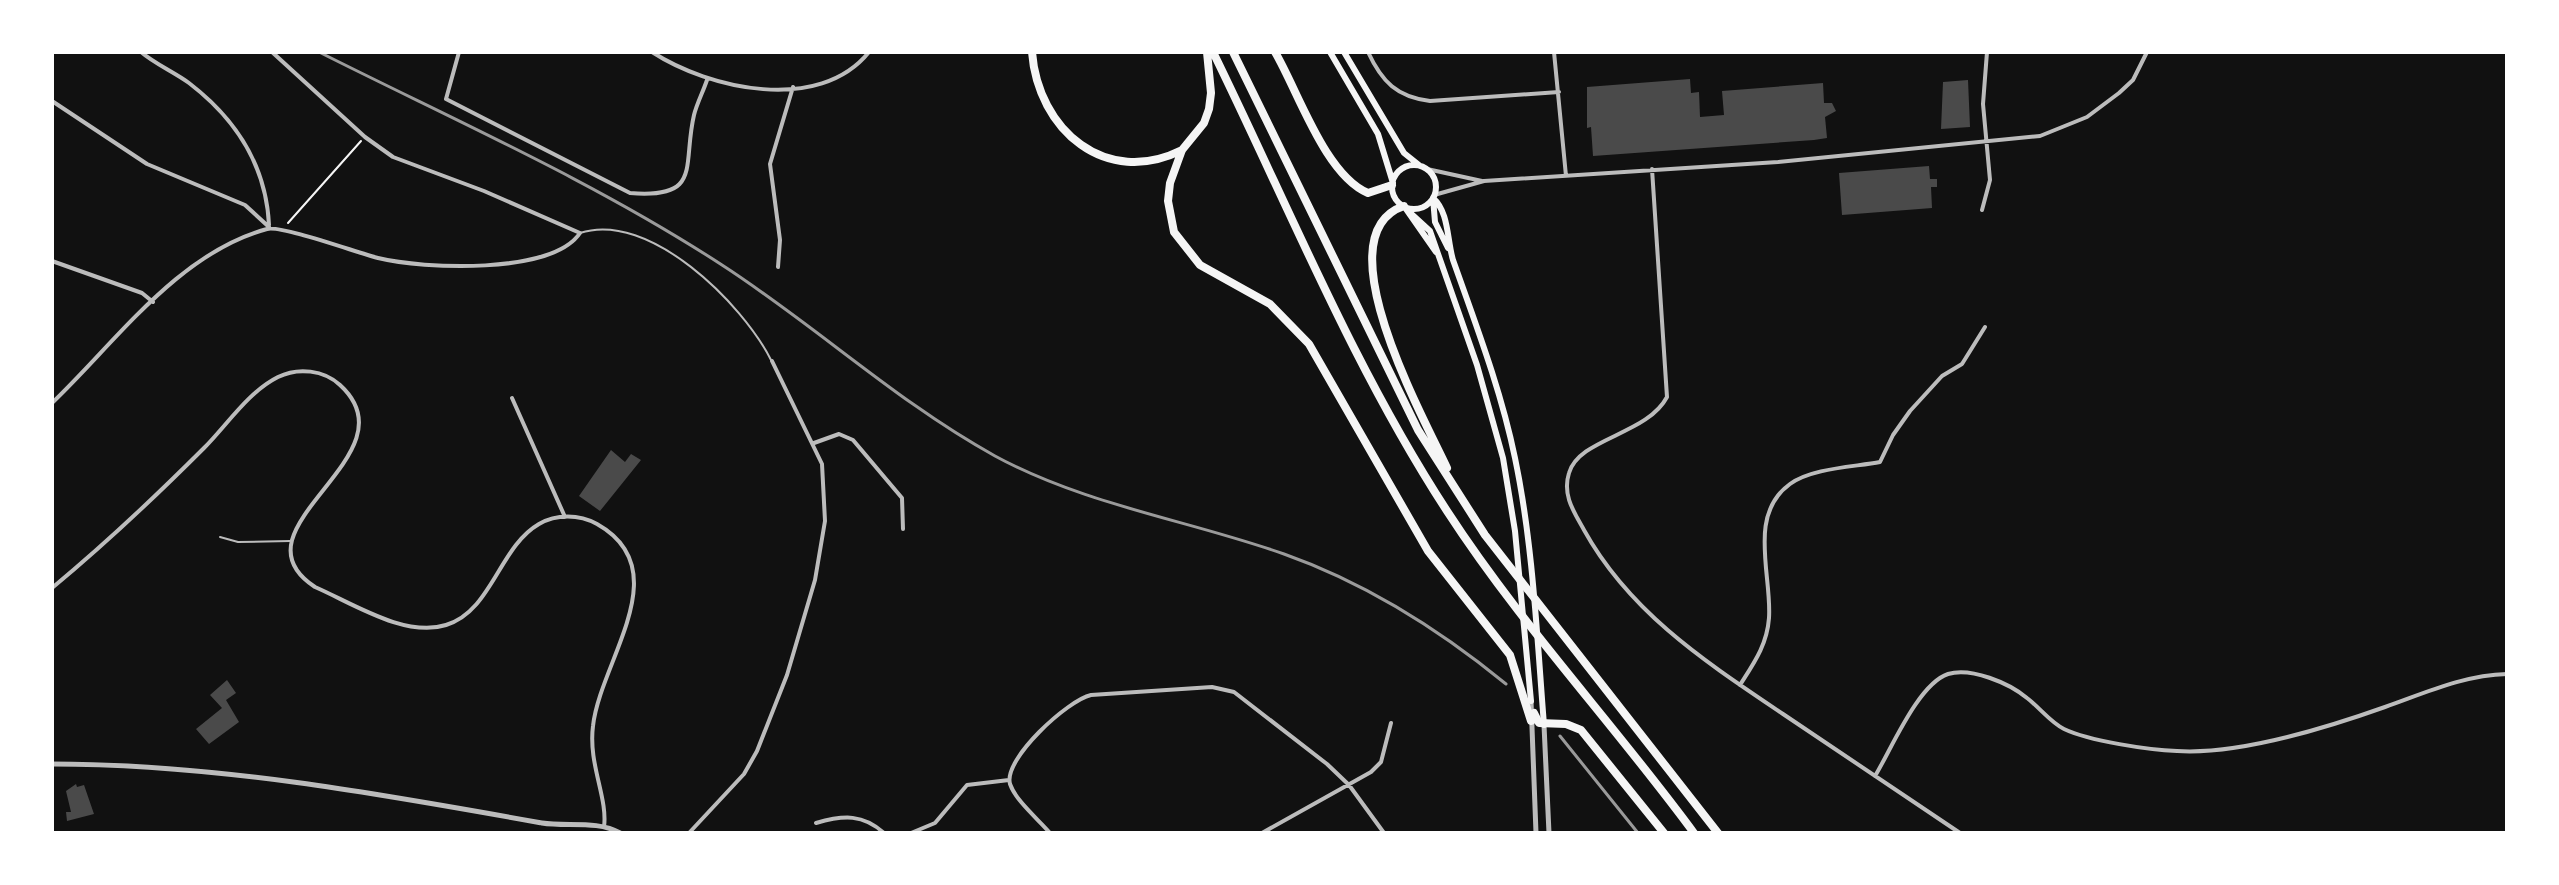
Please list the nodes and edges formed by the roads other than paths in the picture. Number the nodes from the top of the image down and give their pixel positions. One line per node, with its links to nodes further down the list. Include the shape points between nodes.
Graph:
1 (141, 52): 31 (street, via 210,100 237,130 261,176)
2 (272, 52): 32 (street, via 393,157)
3 (459, 52): 16 (street, via 446,99 630,193 672,191 687,173 694,115)
4 (652, 52): 16 (street)
5 (869, 52): 17 (street, via 834,77)
6 (1032, 52): 21 (highway, via 1045,106 1085,147 1111,160 1136,164)
7 (1210, 52): 21 (highway, via 1209,109); 69 (highway, via 1364,364 1446,510 1580,692)
8 (1233, 52): 41 (highway, via 1375,346)
9 (1275, 52): 27 (highway, via 1346,178 1368,193)
10 (1330, 52): 27 (main road, via 1378,134)
11 (1344, 52): 22 (main road, via 1404,153)
12 (1368, 52): 18 (street, via 1381,77 1410,99)
13 (1554, 52): 18 (street)
14 (1987, 52): 20 (street)
15 (2147, 52): 20 (street, via 2133,80 2087,117 2040,136)
16 (707, 80): 17 (street, via 750,90)
17 (793, 87): 34 (street, via 770,164 780,240)
18 (1559, 92): 25 (street)
19 (52, 101): 31 (street, via 147,164 255,211)
20 (1987, 143): 24 (street); 30 (street, via 1990,180)
21 (1182, 150): 50 (highway, via 1168,201 1181,245 1200,265 1270,304 1309,344 1428,551 1510,655)
22 (1419, 166): 23 (main road); 27 (main road, via 1403,168)
23 (1427, 169): 26 (street); 28 (main road, via 1435,180)
24 (1652, 169): 25 (street); 48 (street, via 1667,397 1648,420 1578,459 1568,475 1567,495 1628,593 1700,658)
25 (1566, 176): 26 (street)
26 (1484, 181): 28 (street)
27 (1393, 184): 29 (main road, via 1394,196)
28 (1434, 196): 29 (main road, via 1419,208); 52 (main road, via 1438,231 1452,254 1509,430 1526,535)
29 (1405, 207): 41 (highway, via 1388,214 1375,231 1375,286 1394,351); 49 (main road, via 1440,258 1496,430 1515,531)
30 (1982, 210)
31 (270, 228): 32 (street, via 378,258 440,266 554,254 572,245); 35 (street, via 210,254)
32 (580, 233): 37 (lane, via 596,227 613,229 678,259 727,296)
33 (52, 261): 35 (street, via 142,293)
34 (778, 267)
35 (153, 302): 39 (street)
36 (1985, 327): 48 (street, via 1962,364 1942,376 1910,411 1880,462 1791,483 1778,498 1765,524 1763,543 1769,619 1761,654)
37 (772, 361): 40 (street)
38 (512, 398): 42 (street)
39 (52, 403)
40 (814, 443): 43 (street, via 839,434 853,440 902,498); 60 (street, via 822,464 825,521 801,633 744,774)
41 (1460, 498): 70 (highway)
42 (565, 517): 45 (street, via 545,520 521,538 466,614 443,626 393,620 315,587 298,572); 58 (street, via 591,521 615,535 633,565 632,605 592,730 592,763)
43 (903, 529)
44 (220, 537): 45 (lane)
45 (291, 541): 46 (street, via 297,524 346,462 359,425 342,387 312,371 279,376 265,385 130,520)
46 (52, 588)
47 (2507, 674): 54 (street, via 2481,674 2351,719 2243,745 2180,752 2064,729 1997,681 1950,673 1920,698)
48 (1740, 685): 54 (street)
49 (1531, 701): 50 (street); 52 (highway, via 1536,719)
50 (1531, 721): 66 (street)
51 (1391, 723): 56 (street, via 1381,762)
52 (1544, 725): 67 (street); 68 (highway, via 1581,730)
53 (52, 764): 58 (street, via 165,768 558,825)
54 (1874, 777): 71 (street)
55 (1009, 780): 56 (street, via 1016,756 1083,697 1212,687 1234,692); 62 (street, via 967,785 935,823); 63 (street)
56 (1349, 785): 64 (street); 65 (street)
57 (816, 823): 61 (street, via 833,818 869,820)
58 (604, 827): 59 (street)
59 (620, 833)
60 (689, 833)
61 (884, 833)
62 (911, 833)
63 (1050, 833)
64 (1262, 833)
65 (1384, 833)
66 (1536, 833)
67 (1549, 833)
68 (1664, 833)
69 (1694, 833)
70 (1718, 833)
71 (1960, 833)

